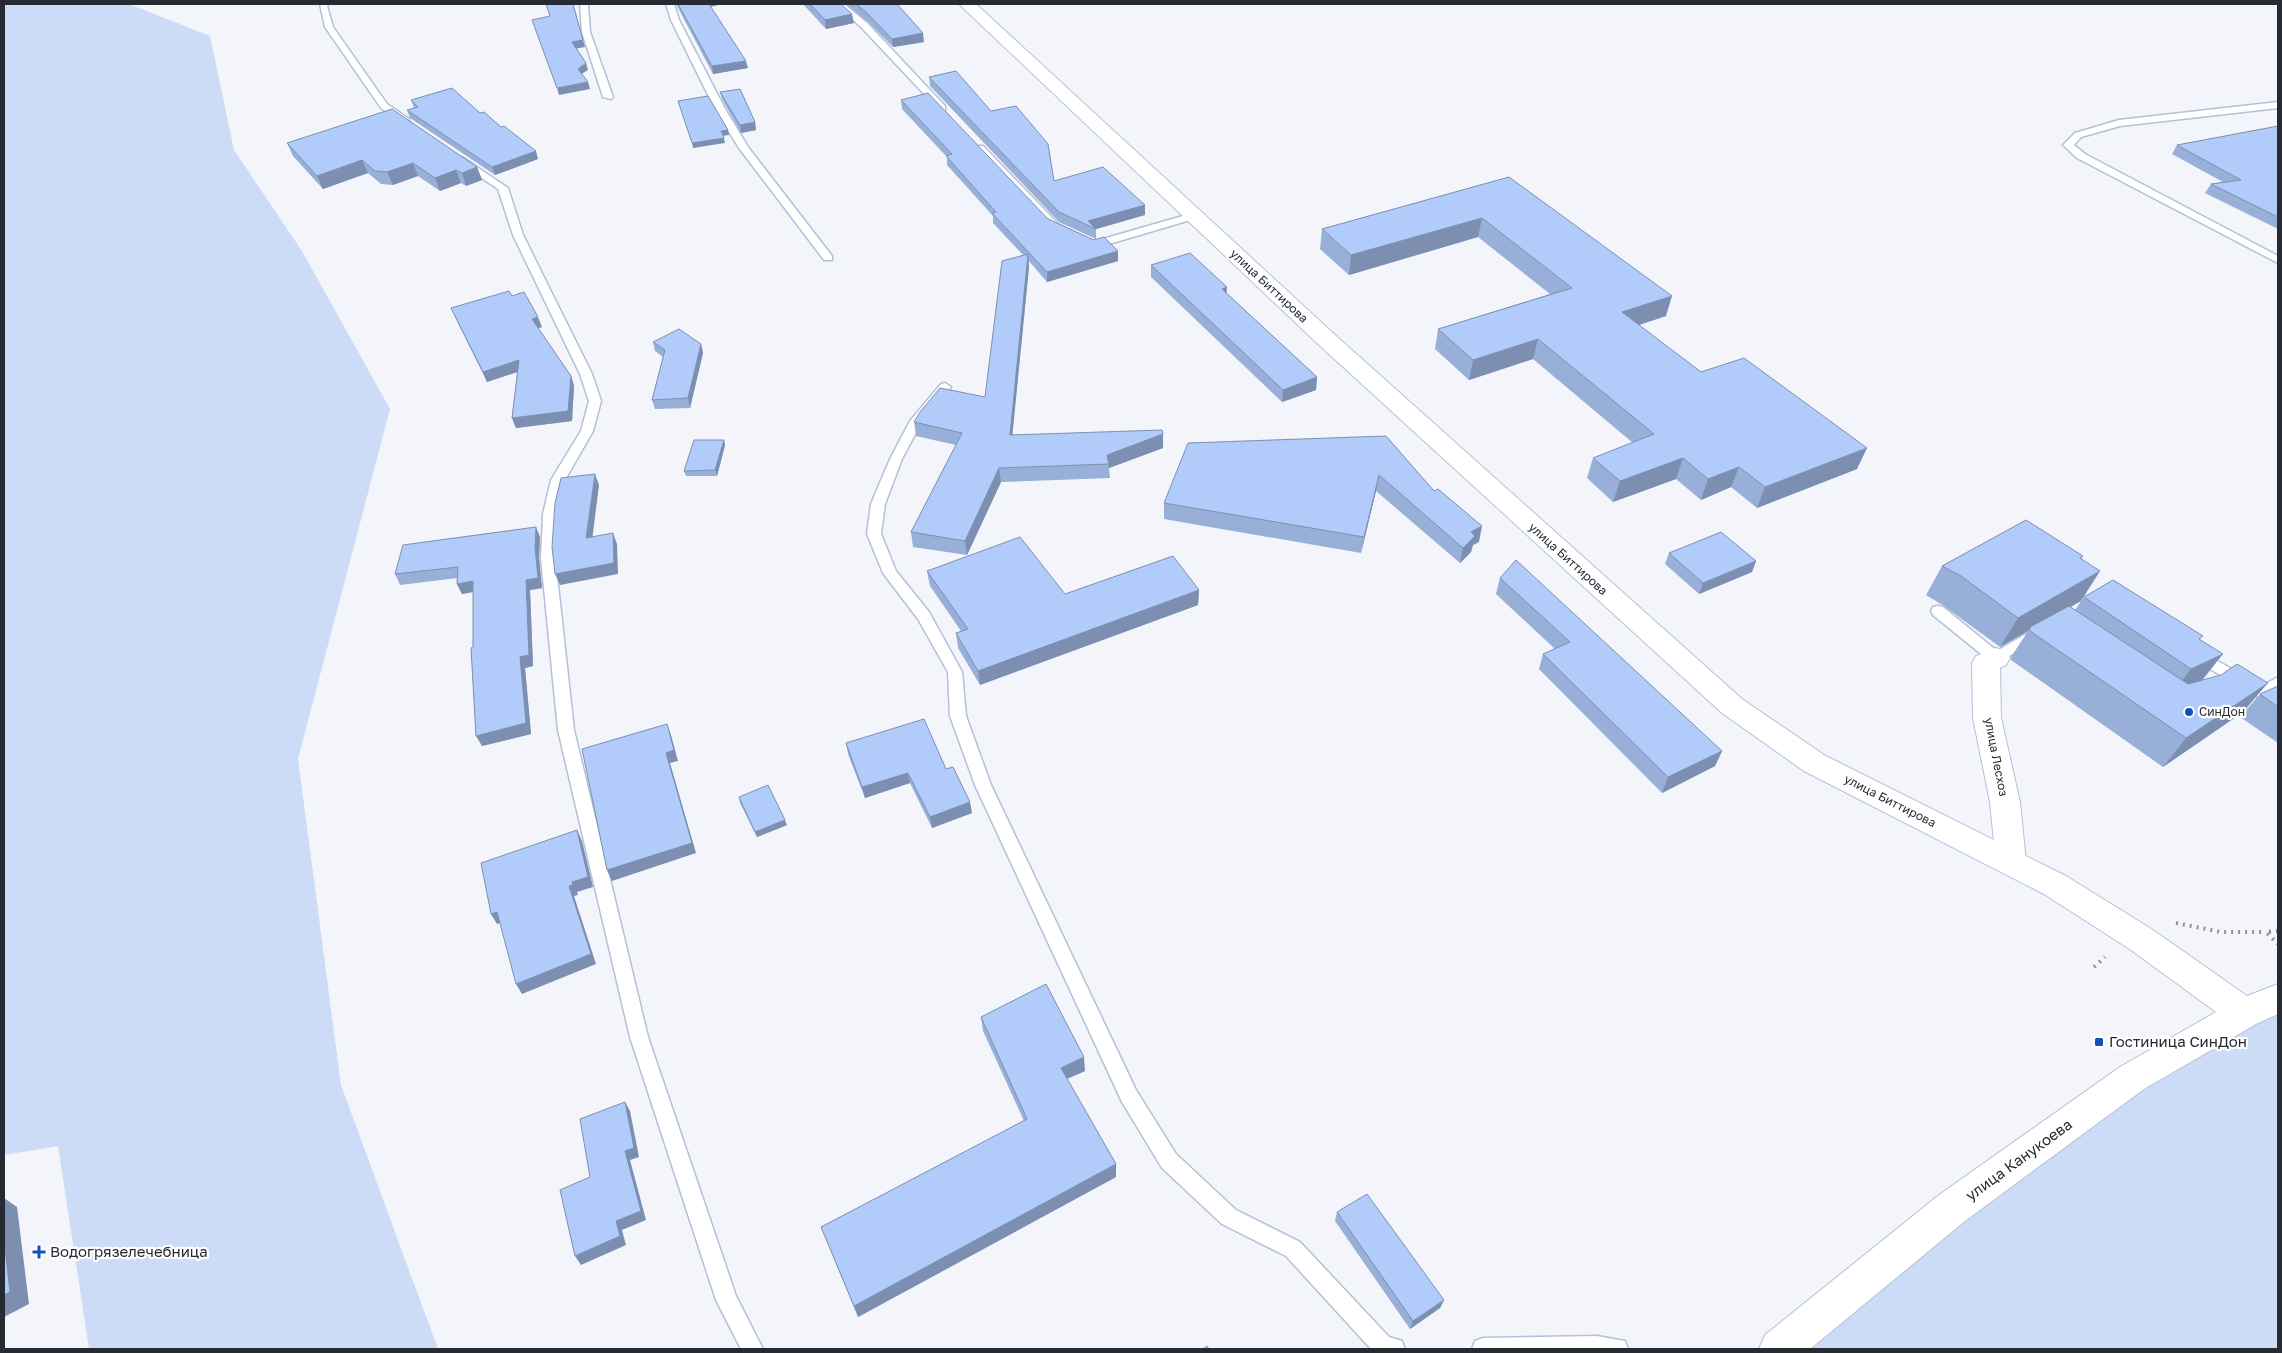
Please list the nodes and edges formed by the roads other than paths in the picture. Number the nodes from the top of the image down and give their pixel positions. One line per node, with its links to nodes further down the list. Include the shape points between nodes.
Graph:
1 (325, 4): 11 (lane, via 329,27 384,106)
2 (584, 4): 6 (lane, via 586,32)
3 (670, 4): 15 (lane, via 720,109 744,148)
4 (839, 4): 10 (lane, via 864,25)
5 (967, 4): 14 (street, улица Биттирова)
6 (608, 97)
7 (2278, 105): 8 (lane)
8 (2263, 108): 9 (lane); 16 (lane, via 2119,123 2078,135 2068,145 2081,156)
9 (2278, 115)
10 (950, 117)
11 (416, 128)
12 (975, 143): 14 (lane, via 1054,226 1095,245)
13 (448, 150): 28 (lane, via 503,188 518,235 586,374 595,401 587,431 558,480 550,514 548,558 566,730 639,1037 727,1300)
14 (1193, 216): 25 (street, улица Биттирова, via 1477,478 1732,706 1814,763)
15 (828, 258)
16 (2278, 260)
17 (946, 388): 29 (lane, via 914,424 896,459 878,504 874,534 890,573 924,616 955,672 958,716 983,785 1083,1003 1129,1096 1169,1160 1229,1217 1293,1249 1383,1346)
18 (1938, 611): 21 (lane)
19 (2050, 626): 21 (lane)
20 (2187, 649): 22 (lane)
21 (1996, 658): 25 (street, улица Лесхоз, via 1986,663 1987,718 2005,802)
22 (2228, 672): 23 (lane, via 2262,693); 24 (lane)
23 (2278, 682)
24 (2216, 684)
25 (2011, 862): 27 (street, улица Биттирова, via 2102,914)
26 (2278, 999): 27 (street, улица Канукоева)
27 (2244, 1013): 32 (street, улица Канукоева, via 2132,1078 1952,1208)
28 (752, 1349)
29 (1394, 1349)
30 (1483, 1349): 31 (lane)
31 (1617, 1349)
32 (1779, 1349)

